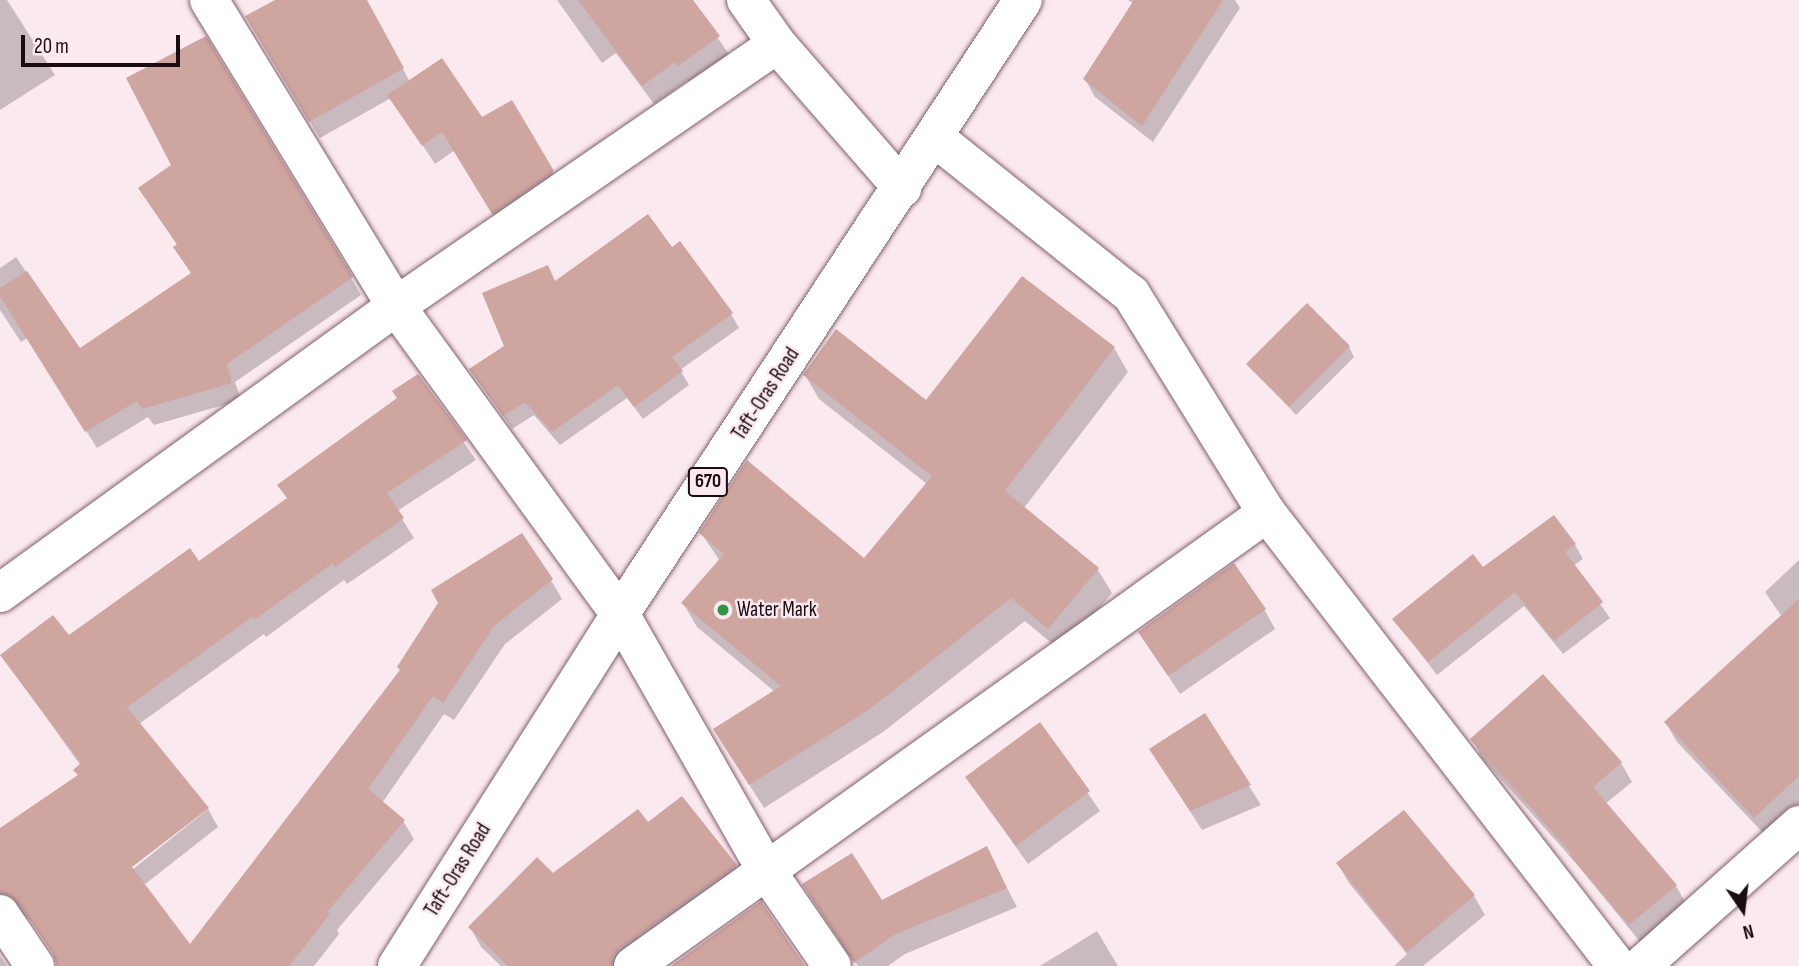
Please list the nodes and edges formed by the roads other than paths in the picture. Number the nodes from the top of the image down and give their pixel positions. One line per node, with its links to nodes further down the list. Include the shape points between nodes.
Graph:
1 (209, 0): 7 (street)
2 (746, 0): 4 (street)
3 (1023, 0): 5 (street, Taft-Oras Road / 670)
4 (777, 44): 6 (street); 7 (street)
5 (934, 137): 6 (street, Taft-Oras Road / 670); 8 (street, via 1131,294)
6 (902, 188): 10 (street, Taft-Oras Road / 670)
7 (396, 306): 9 (street); 10 (street)
8 (1267, 513): 12 (street); 18 (street)
9 (0, 593)
10 (620, 614): 12 (street); 15 (street, Taft-Oras Road / 670)
11 (1799, 825): 19 (street)
12 (766, 870): 16 (street); 17 (street)
13 (0, 914): 14 (street)
14 (35, 966)
15 (397, 966)
16 (633, 966)
17 (832, 966)
18 (1617, 966)
19 (1641, 966)

